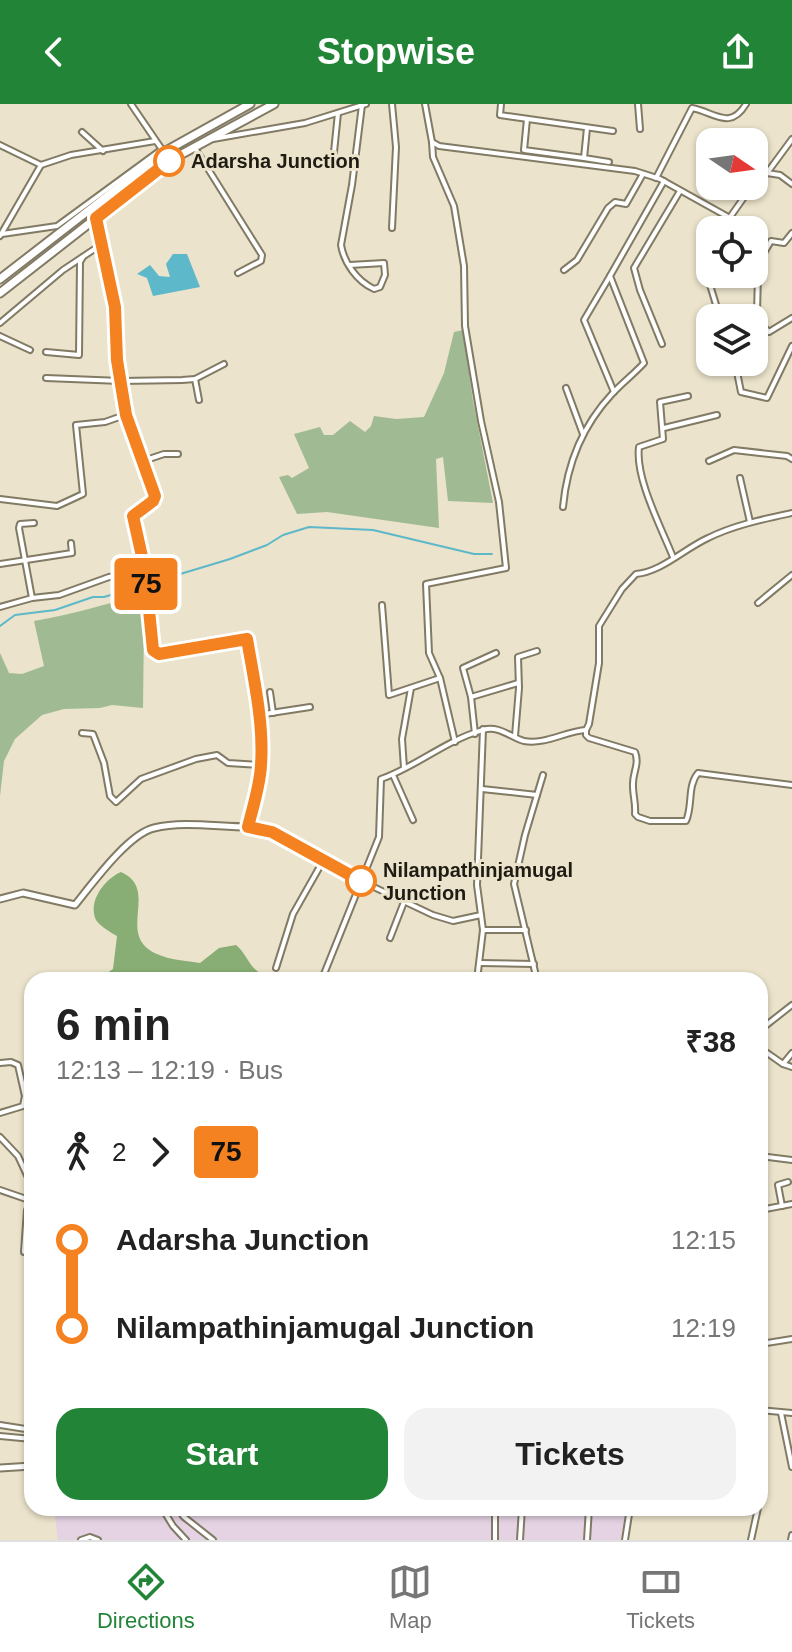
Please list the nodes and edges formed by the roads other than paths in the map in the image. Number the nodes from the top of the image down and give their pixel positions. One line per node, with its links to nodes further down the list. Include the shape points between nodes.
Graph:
1 (131, 104): 18 (street)
2 (250, 104): 22 (main road)
3 (274, 104): 16 (main road)
4 (392, 104): 37 (street)
5 (425, 104): 19 (street)
6 (501, 104): 11 (street, via 500,115)
7 (638, 104): 13 (street)
8 (746, 104): 31 (street, via 740,115 729,119 692,108)
9 (364, 105): 10 (street); 42 (street, via 341,239)
10 (338, 113): 16 (street); 24 (street)
11 (527, 119): 12 (street); 25 (street, via 524,150)
12 (587, 128): 14 (street); 25 (street)
13 (640, 129)
14 (613, 131)
15 (82, 132): 23 (street)
16 (207, 139): 21 (main road)
17 (792, 139): 28 (street)
18 (155, 141): 22 (street); 23 (street)
19 (432, 142): 30 (street); 90 (street, via 454,206 464,266 465,326 499,502 506,568 426,584 429,653)
20 (0, 145): 27 (street)
21 (194, 146): 36 (main road); 44 (street, via 262,255 261,261)
22 (163, 150): 39 (street, via 57,226); 46 (main road)
23 (103, 151): 27 (street)
24 (334, 152)
25 (584, 158): 26 (street)
26 (609, 162)
27 (41, 165): 39 (street)
28 (768, 172)
29 (768, 173): 33 (street)
30 (643, 174): 31 (street); 43 (street, via 626,204 615,202 608,208 577,260)
31 (656, 178): 32 (street)
32 (664, 181): 34 (street); 45 (street)
33 (792, 184)
34 (680, 191): 35 (street); 51 (street, via 634,268)
35 (726, 216)
36 (96, 218): 40 (street); 47 (main road)
37 (392, 228)
38 (792, 233): 48 (street, via 784,243 771,241 761,258 757,313 769,332)
39 (1, 235)
40 (102, 244): 41 (street); 59 (street, via 115,307)
41 (83, 257): 49 (street); 54 (street, via 79,355)
42 (350, 265): 42 (street, via 365,285 380,287 384,263)
43 (564, 270)
44 (238, 273)
45 (610, 276): 61 (street, via 584,320); 61 (street, via 644,363)
46 (0, 279)
47 (0, 293)
48 (792, 318)
49 (0, 323)
50 (0, 336): 53 (street)
51 (662, 344)
52 (792, 346): 56 (street, via 767,398 741,392)
53 (30, 350)
54 (46, 352)
55 (224, 364): 58 (street)
56 (738, 376)
57 (46, 378): 59 (street)
58 (195, 379): 59 (street); 63 (street)
59 (121, 381): 64 (street)
60 (566, 388): 67 (street)
61 (614, 392): 67 (street)
62 (688, 396): 66 (street, via 660,402)
63 (199, 400)
64 (126, 415): 70 (street); 73 (street, via 76,425 83,494 57,506)
65 (717, 415): 66 (street)
66 (664, 428): 79 (street, via 663,439 639,447 638,458)
67 (584, 435): 74 (street, via 568,467)
68 (178, 454): 70 (street)
69 (792, 459): 71 (street, via 734,450)
70 (143, 461): 82 (street, via 155,496 133,516)
71 (709, 461)
72 (740, 478): 76 (street)
73 (0, 499)
74 (563, 507)
75 (792, 513): 76 (street)
76 (750, 522): 79 (street)
77 (34, 523): 80 (street, via 19,526)
78 (71, 543): 80 (street, via 72,553)
79 (673, 557): 99 (street, via 650,573 636,574 599,626 599,663)
80 (25, 561): 81 (street); 84 (street)
81 (0, 564)
82 (145, 570): 84 (street); 97 (street, via 154,651 246,639)
83 (792, 575): 85 (street)
84 (32, 598): 87 (street)
85 (758, 603)
86 (382, 605): 92 (street, via 389,695)
87 (0, 607)
88 (537, 651): 91 (street, via 518,657)
89 (496, 653): 94 (street, via 463,668)
90 (440, 678): 92 (street); 103 (street)
91 (519, 682): 94 (street); 102 (street)
92 (412, 687): 105 (street, via 402,739)
93 (270, 692): 96 (street)
94 (471, 697): 101 (street)
95 (310, 707): 96 (street)
96 (273, 713): 97 (street)
97 (258, 715): 104 (street)
98 (483, 729): 101 (street); 102 (street); 109 (street)
99 (586, 730): 102 (street, via 525,741); 108 (street, via 589,738 635,752 635,814 642,819 686,821 698,773)
100 (82, 733): 104 (street, via 93,734 98,743 116,802 141,779 196,759 217,755 228,763)
101 (475, 734): 103 (street)
102 (515, 736)
103 (455, 742): 105 (street)
104 (261, 765): 112 (street)
105 (404, 768): 106 (street)
106 (393, 775): 111 (street); 114 (street, via 381,779 379,837)
107 (543, 775): 110 (street)
108 (792, 785)
109 (482, 789): 110 (street); 117 (street, via 477,885)
110 (537, 795): 119 (street, via 514,884)
111 (413, 820)
112 (248, 827): 113 (street, via 272,832); 115 (street, via 151,828 118,853 75,905 23,893)
113 (323, 860): 114 (street); 123 (street, via 293,914)
114 (361, 881): 116 (street); 124 (street)
115 (0, 899)
116 (404, 902): 117 (street, via 453,921); 120 (street)
117 (481, 915): 118 (street)
118 (483, 930): 119 (street); 121 (street)
119 (526, 930): 122 (street)
120 (390, 938)
121 (480, 963): 122 (street); 125 (street)
122 (534, 964): 126 (street)
123 (276, 968)
124 (324, 972)
125 (478, 972)
126 (536, 972)
127 (792, 1005): 128 (street)
128 (768, 1024)
129 (792, 1053): 132 (street)
130 (768, 1054): 132 (street)
131 (0, 1063): 134 (street, via 18,1065)
132 (783, 1064): 133 (street)
133 (792, 1067)
134 (24, 1092)
135 (24, 1101): 136 (street, via 23,1106)
136 (0, 1113)
137 (0, 1137): 140 (street)
138 (768, 1157): 139 (street)
139 (792, 1160)
140 (24, 1169)
141 (788, 1182): 145 (street, via 778,1185)
142 (0, 1190): 143 (street)
143 (24, 1200)
144 (792, 1204): 145 (street)
145 (782, 1206): 146 (street)
146 (768, 1209)
147 (792, 1339): 148 (street)
148 (768, 1343)
149 (768, 1411): 150 (street)
150 (781, 1413): 151 (street); 157 (street)
151 (792, 1413)
152 (0, 1424): 153 (street)
153 (24, 1428)
154 (0, 1436): 155 (street)
155 (24, 1438)
156 (24, 1466): 158 (street)
157 (792, 1467)
158 (0, 1468)
159 (167, 1516): 168 (street)
160 (183, 1516): 169 (street)
161 (495, 1516): 170 (street)
162 (522, 1516): 171 (street)
163 (588, 1516): 172 (street)
164 (627, 1516): 173 (street)
165 (756, 1516): 174 (street)
166 (81, 1540): 167 (street)
167 (98, 1540)
168 (186, 1540)
169 (213, 1540)
170 (495, 1540)
171 (520, 1540)
172 (587, 1540)
173 (625, 1540)
174 (751, 1540)

